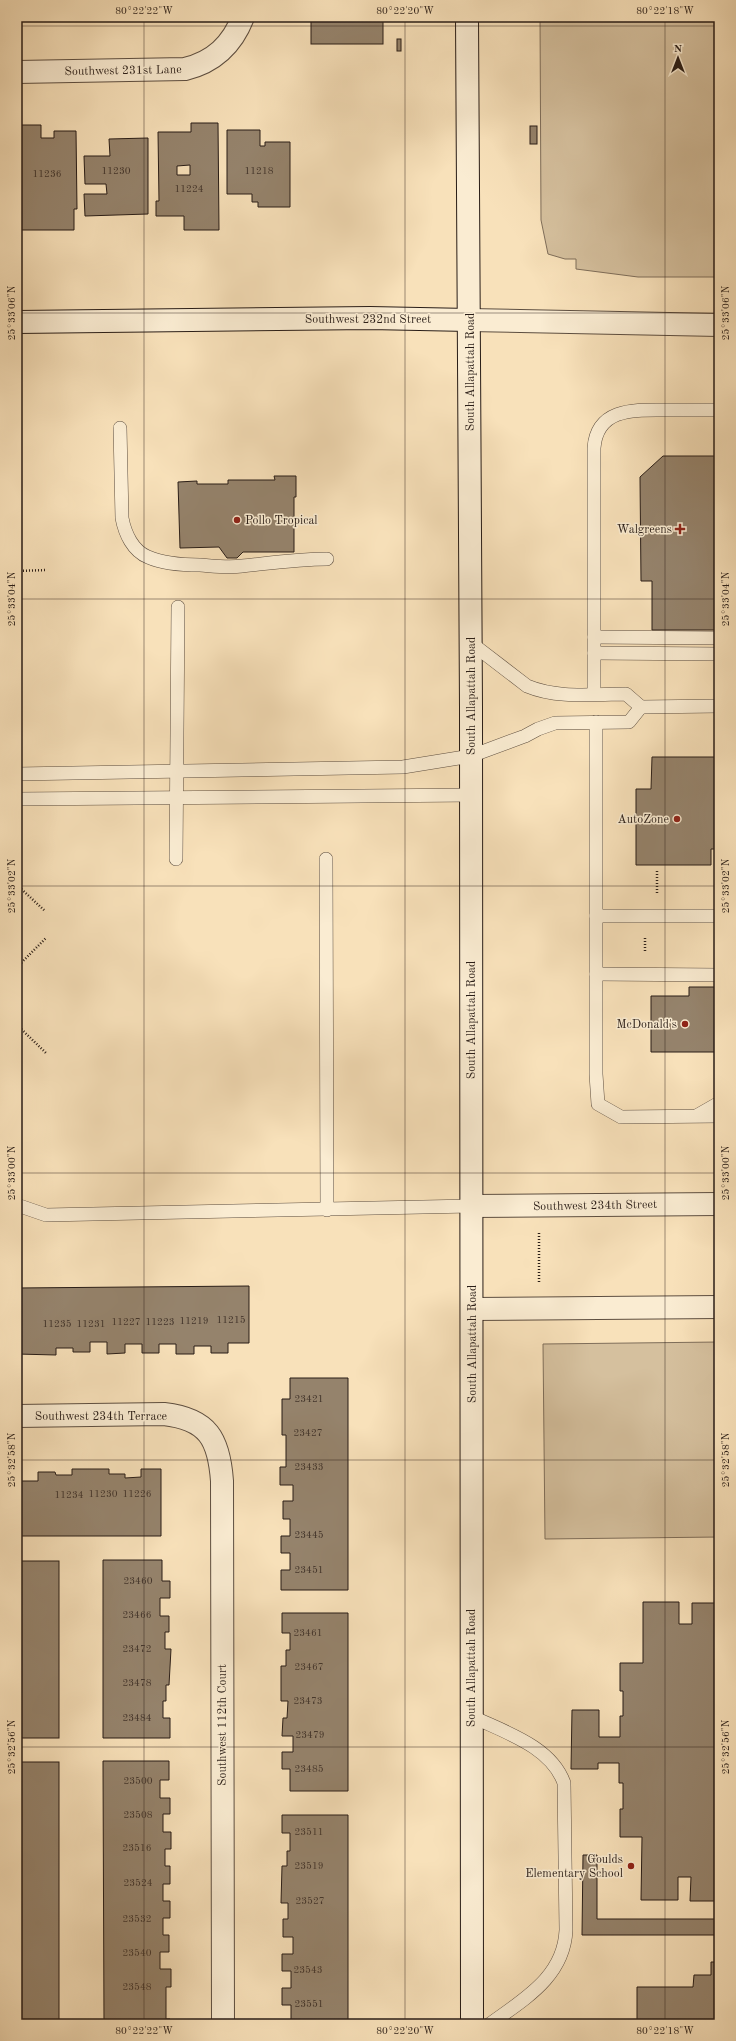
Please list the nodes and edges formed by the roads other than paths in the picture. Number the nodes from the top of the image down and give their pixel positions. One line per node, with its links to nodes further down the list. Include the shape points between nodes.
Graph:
1 (243, 17): 3 (street, Southwest 231st Lane, via 238,30 223,50 197,66 184,69)
2 (467, 17): 4 (street, South Allapattah Road)
3 (17, 72)
4 (469, 320): 5 (street, Southwest 232nd Street, via 370,318); 6 (street, Southwest 232nd Street); 13 (street, South Allapattah Road)
5 (17, 322)
6 (719, 325)
7 (719, 410): 11 (lane, via 629,411 613,416 600,426 594,440)
8 (120, 428): 9 (lane, via 122,518 129,540 148,557 183,564 241,566 294,559)
9 (327, 559)
10 (178, 607): 21 (lane)
11 (594, 637): 12 (lane); 14 (lane)
12 (719, 638)
13 (471, 643): 16 (lane, via 527,686 538,691 563,695); 20 (street, South Allapattah Road)
14 (594, 653): 15 (lane); 16 (lane)
15 (719, 654)
16 (594, 694): 18 (lane, via 626,694)
17 (719, 706): 18 (lane)
18 (641, 707): 19 (lane, via 629,722)
19 (596, 722): 20 (lane, via 546,725 525,736); 28 (lane)
20 (471, 756): 21 (lane, via 403,767); 23 (street, South Allapattah Road)
21 (177, 771): 22 (lane); 24 (lane)
22 (17, 774)
23 (471, 795): 24 (lane); 37 (street, South Allapattah Road)
24 (176, 798): 25 (lane); 26 (lane)
25 (17, 799)
26 (176, 859)
27 (326, 859): 38 (lane)
28 (596, 916): 29 (lane); 30 (lane)
29 (719, 916)
30 (596, 974): 31 (lane); 33 (lane, via 598,1104 621,1117)
31 (719, 975)
32 (719, 1103): 33 (lane)
33 (696, 1116): 34 (lane)
34 (719, 1116)
35 (719, 1204): 37 (street, Southwest 234th Street)
36 (17, 1205): 38 (lane, via 46,1215)
37 (471, 1206): 38 (lane); 40 (street, South Allapattah Road)
38 (327, 1210)
39 (719, 1307): 40 (street)
40 (472, 1309): 43 (street, South Allapattah Road)
41 (17, 1416): 42 (street, Southwest 234th Terrace, via 164,1414 178,1416)
42 (207, 1430): 44 (street, Southwest 112th Court, via 218,1451 222,1481)
43 (471, 1716): 45 (street, South Allapattah Road); 46 (lane, via 539,1750 557,1769 564,1783 564,1948 544,1983)
44 (223, 2024)
45 (472, 2024)
46 (490, 2024)

